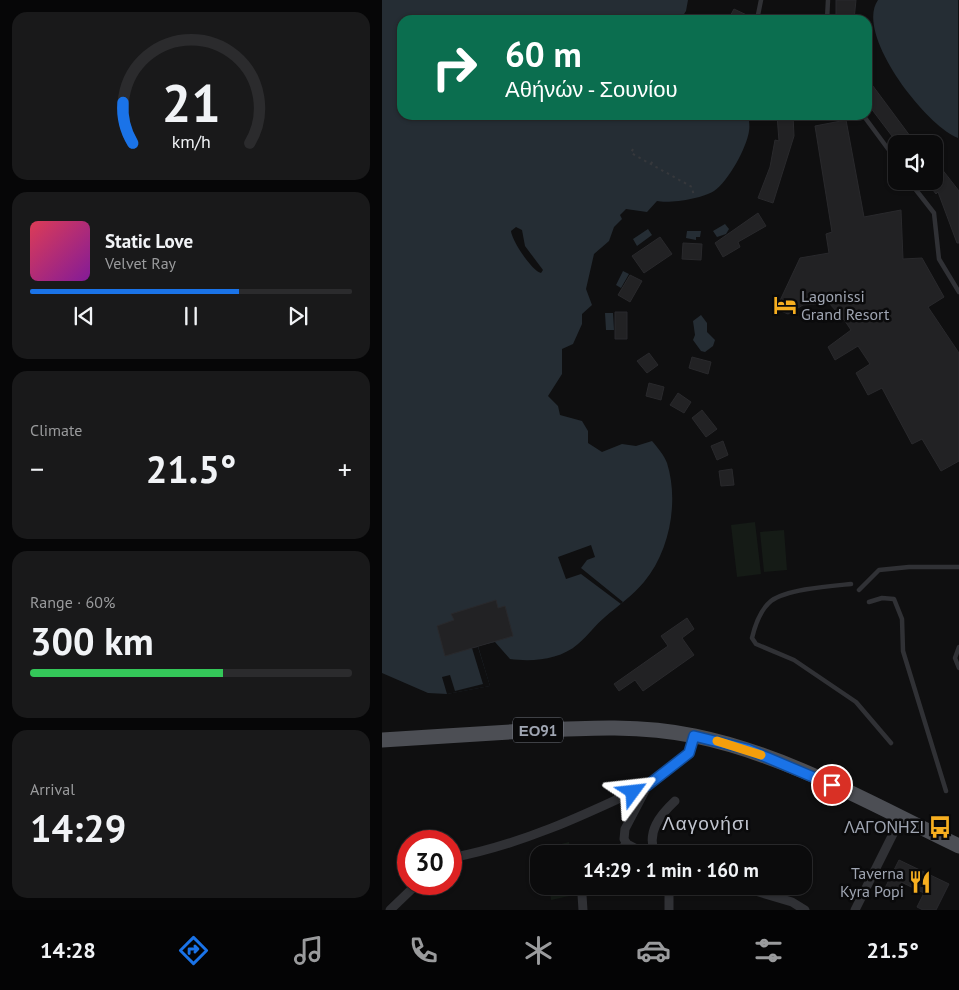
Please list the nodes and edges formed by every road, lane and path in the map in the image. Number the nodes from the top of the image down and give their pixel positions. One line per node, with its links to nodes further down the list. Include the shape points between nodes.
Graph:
1 (761, 0): 3 (lane)
2 (828, 0): 4 (lane)
3 (758, 15)
4 (827, 15)
5 (867, 120): 7 (lane)
6 (632, 149): 9 (path, via 631,153)
7 (888, 149)
8 (654, 158): 9 (path)
9 (651, 164): 11 (path, via 692,187)
10 (916, 190): 12 (lane, via 934,213 939,259)
11 (694, 197)
12 (958, 292)
13 (958, 567): 15 (lane, via 879,570)
14 (851, 584): 21 (lane, via 810,588 772,601 755,622 752,638 756,644 794,660 856,702)
15 (859, 590)
16 (870, 602): 23 (lane, via 894,598 898,607 902,619 903,651)
17 (958, 647): 18 (lane, via 955,658)
18 (958, 668)
19 (694, 736): 20 (main road, ΕΟ91, via 632,728 578,728); 22 (street, via 689,753); 25 (main road, ΕΟ91, via 747,749 775,760)
20 (382, 740)
21 (890, 743)
22 (648, 785): 26 (street, via 625,829); 29 (street, via 533,836 494,850)
23 (946, 791)
24 (675, 800): 27 (street, via 652,832)
25 (901, 818): 28 (main road, ΕΟ91); 38 (street)
26 (626, 844)
27 (654, 845)
28 (958, 846)
29 (462, 856)
30 (406, 895): 34 (street)
31 (582, 895): 35 (street)
32 (670, 895): 36 (street)
33 (769, 895): 37 (street)
34 (390, 910)
35 (583, 910)
36 (670, 910)
37 (805, 910)
38 (855, 910)

